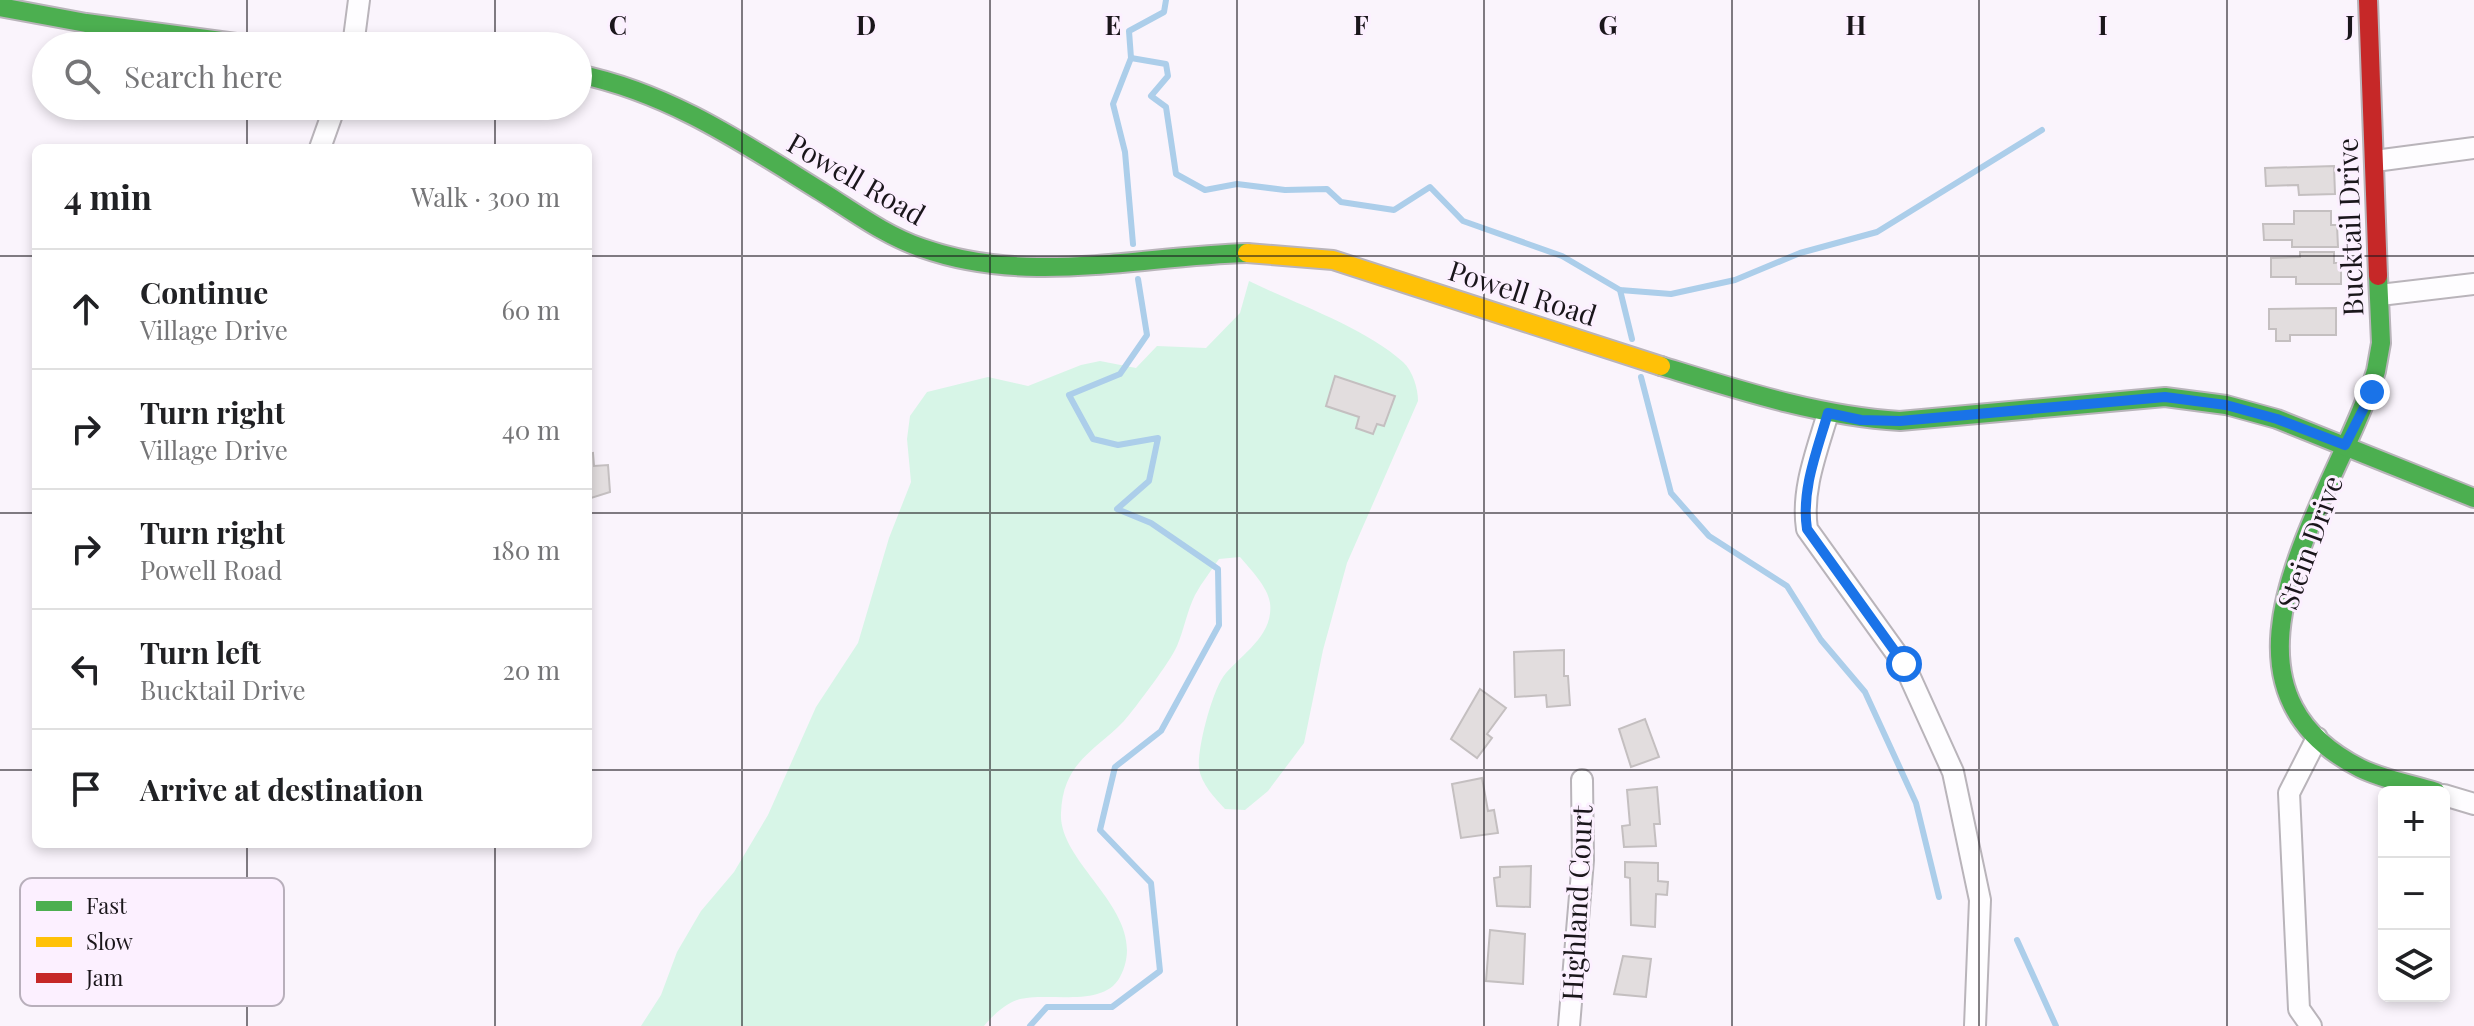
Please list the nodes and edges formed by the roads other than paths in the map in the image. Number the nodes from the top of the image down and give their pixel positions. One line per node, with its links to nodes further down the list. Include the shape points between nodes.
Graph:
1 (359, 0): 5 (street)
2 (2368, 0): 10 (street, Bucktail Drive)
3 (0, 7): 4 (street)
4 (166, 32)
5 (355, 32)
6 (592, 77): 13 (street, Powell Road, via 673,104 878,227 930,251 997,266 1056,269 1250,250 1301,254)
7 (330, 120): 8 (street)
8 (321, 144)
9 (2474, 148): 10 (street)
10 (2375, 161): 12 (street, Bucktail Drive)
11 (2474, 284): 12 (street)
12 (2380, 295): 14 (street, Bucktail Drive, via 2378,369)
13 (1828, 413): 14 (street, Powell Road, via 1900,421 2165,397 2226,405); 22 (street, via 1808,485 1807,529 1904,664 1953,772 1980,900)
14 (2345, 445): 15 (street, Powell Road); 16 (street, Stein Drive, via 2279,624 2278,662 2290,698)
15 (2474, 498)
16 (2317, 738): 18 (street, Stein Drive, via 2359,767); 23 (street, via 2289,793 2299,1009)
17 (1582, 780): 21 (street, Highland Court, via 1583,860)
18 (2418, 786)
19 (2450, 797): 20 (street)
20 (2474, 804)
21 (1569, 1026)
22 (1975, 1026)
23 (2311, 1026)

